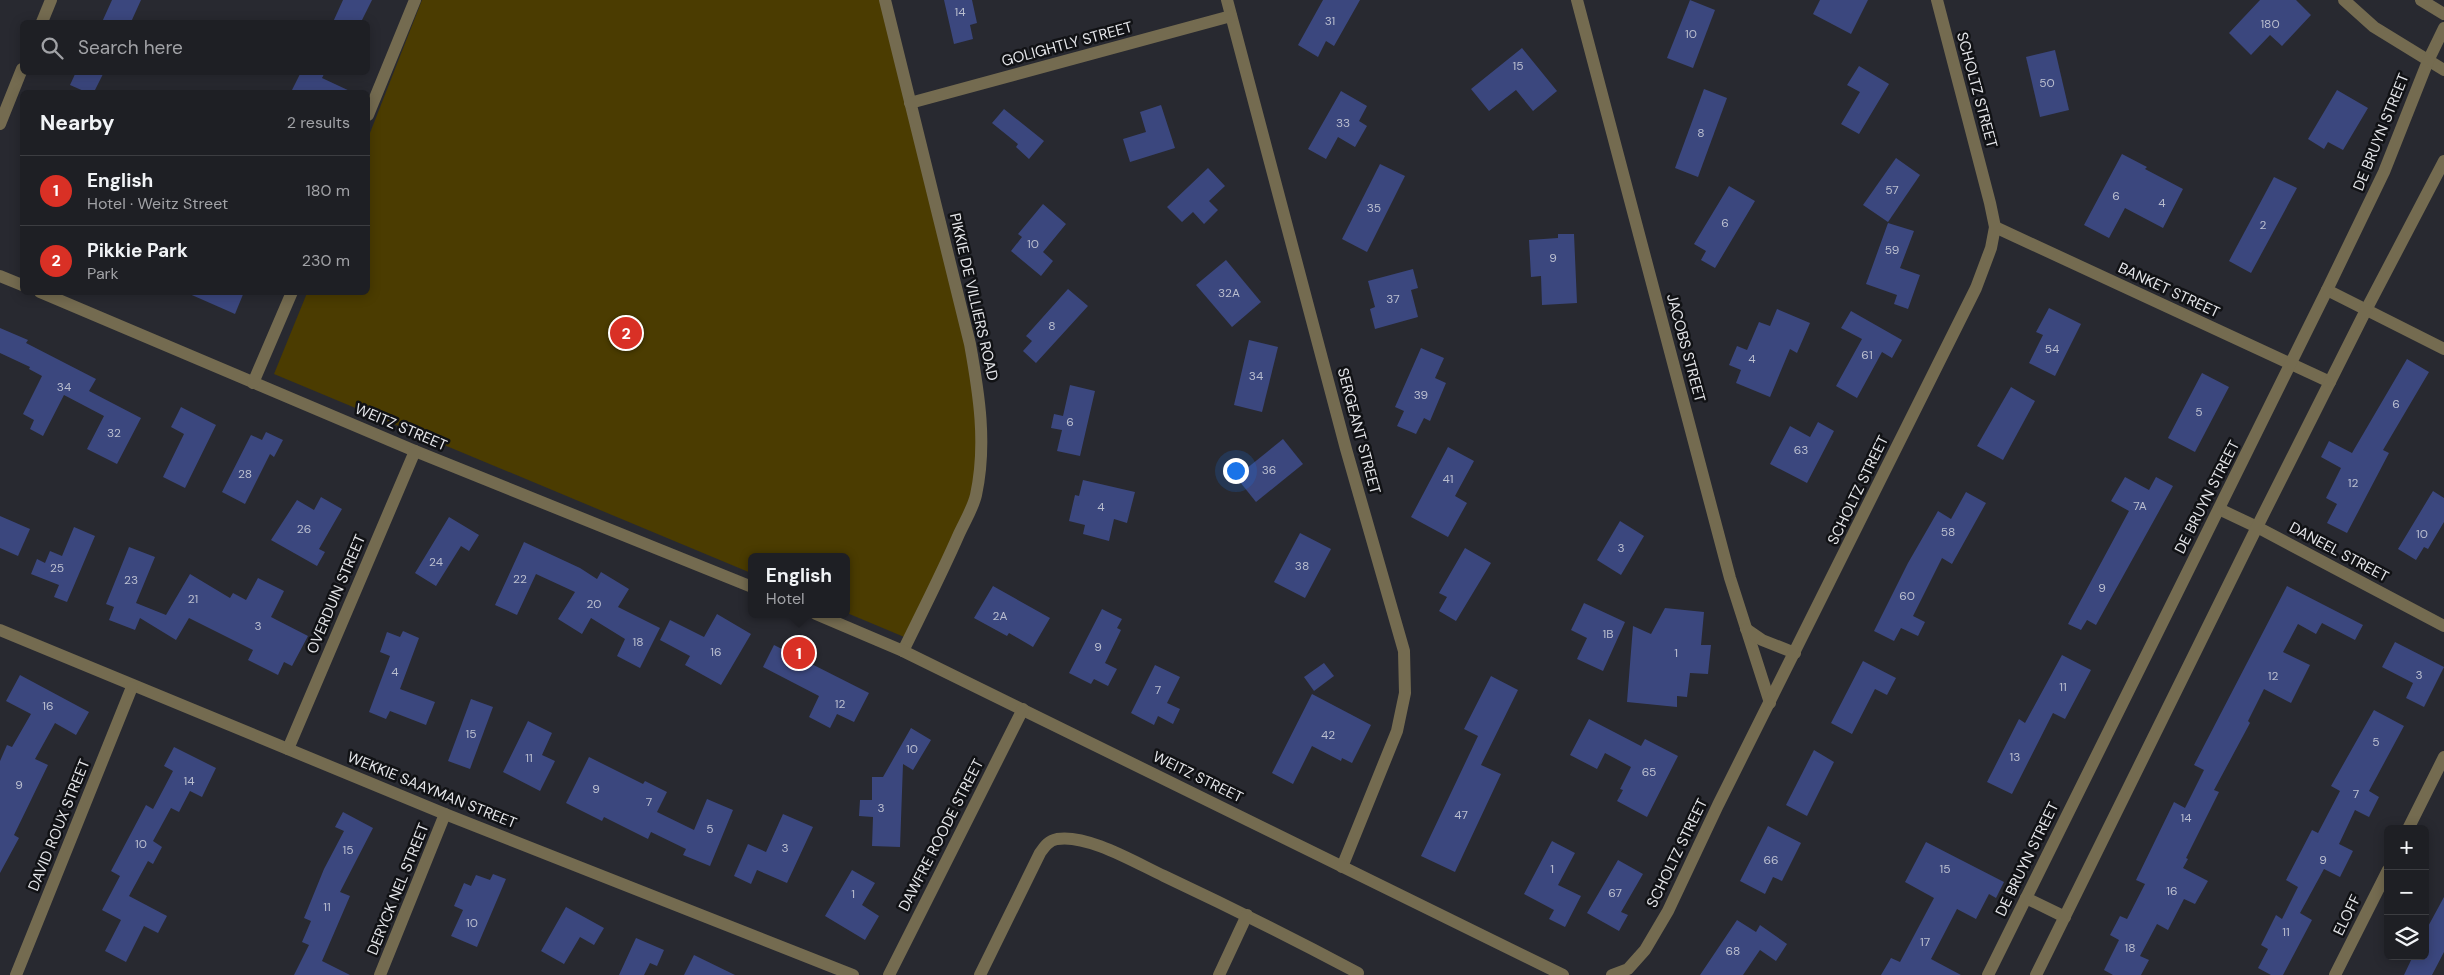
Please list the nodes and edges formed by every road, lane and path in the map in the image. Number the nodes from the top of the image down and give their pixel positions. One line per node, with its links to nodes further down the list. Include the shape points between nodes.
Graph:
1 (51, 0): 11 (street)
2 (415, 0): 17 (street)
3 (884, 0): 16 (street, PIKKIE DE VILLIERS ROAD)
4 (1227, 0): 10 (street, SERGEANT STREET)
5 (1577, 0): 37 (street, JACOBS STREET)
6 (1937, 0): 20 (street, SCHOLTZ STREET)
7 (2344, 0): 13 (street, via 2374,27)
8 (2421, 0): 9 (street)
9 (2444, 14)
10 (1231, 16): 16 (street, GOLIGHTLY STREET); 48 (street, SERGEANT STREET, via 1346,449 1404,651 1405,693 1398,731)
11 (43, 20)
12 (2444, 28): 13 (street, DE BRUYN STREET)
13 (2428, 61): 14 (street); 23 (street, DE BRUYN STREET, via 2384,172)
14 (2444, 70)
15 (20, 74): 18 (street)
16 (910, 103): 39 (street, PIKKIE DE VILLIERS ROAD, via 970,344 980,397 982,434 975,497)
17 (370, 110)
18 (0, 124)
19 (2444, 161): 26 (street)
20 (1995, 228): 28 (street, BANKET STREET); 40 (street, SCHOLTZ STREET, via 1976,288)
21 (0, 276): 22 (street)
22 (20, 284)
23 (2327, 290): 26 (street); 28 (street, DE BRUYN STREET)
24 (47, 295): 30 (street, WEITZ STREET)
25 (291, 295): 30 (street)
26 (2366, 310): 27 (street); 29 (street)
27 (2444, 349)
28 (2291, 365): 29 (street, BANKET STREET); 32 (street, DE BRUYN STREET)
29 (2330, 382): 33 (street)
30 (253, 383): 31 (street, WEITZ STREET)
31 (415, 451): 34 (street, WEITZ STREET); 44 (street, OVERDUIN STREET)
32 (2219, 509): 33 (street, DANEEL STREET); 50 (street, DE BRUYN STREET)
33 (2257, 527): 36 (street, DANEEL STREET); 52 (street)
34 (748, 585)
35 (825, 618): 39 (street, WEITZ STREET)
36 (2444, 626)
37 (1746, 629): 40 (street, via 1762,640); 42 (street, JACOBS STREET)
38 (0, 630): 41 (street, WEKKIE SAAYMAN STREET)
39 (903, 651): 43 (street, WEITZ STREET)
40 (1795, 653): 42 (street, SCHOLTZ STREET)
41 (132, 687): 44 (street, WEKKIE SAAYMAN STREET); 54 (street, DAVID ROUX STREET)
42 (1770, 703): 61 (street, SCHOLTZ STREET, via 1668,911 1645,950 1628,969)
43 (1023, 709): 48 (street, WEITZ STREET); 57 (street, DAWFRE ROODE STREET)
44 (288, 749): 46 (street, WEKKIE SAAYMAN STREET)
45 (2444, 756): 47 (street)
46 (445, 814): 55 (street, DERYCK NEL STREET); 56 (street, WEKKIE SAAYMAN STREET)
47 (2410, 825)
48 (1342, 866): 60 (street, WEITZ STREET)
49 (2384, 878): 64 (street, ELOFF)
50 (2026, 898): 52 (street); 62 (street, DE BRUYN STREET)
51 (1247, 915): 53 (street); 58 (street, via 1106,850 1075,840 1058,839 1046,843 1040,853); 59 (street)
52 (2065, 917): 63 (street)
53 (1358, 973)
54 (16, 975)
55 (380, 975)
56 (853, 975)
57 (889, 975)
58 (980, 975)
59 (1219, 975)
60 (1563, 975)
61 (1612, 975)
62 (1988, 975)
63 (2036, 975)
64 (2335, 975)

